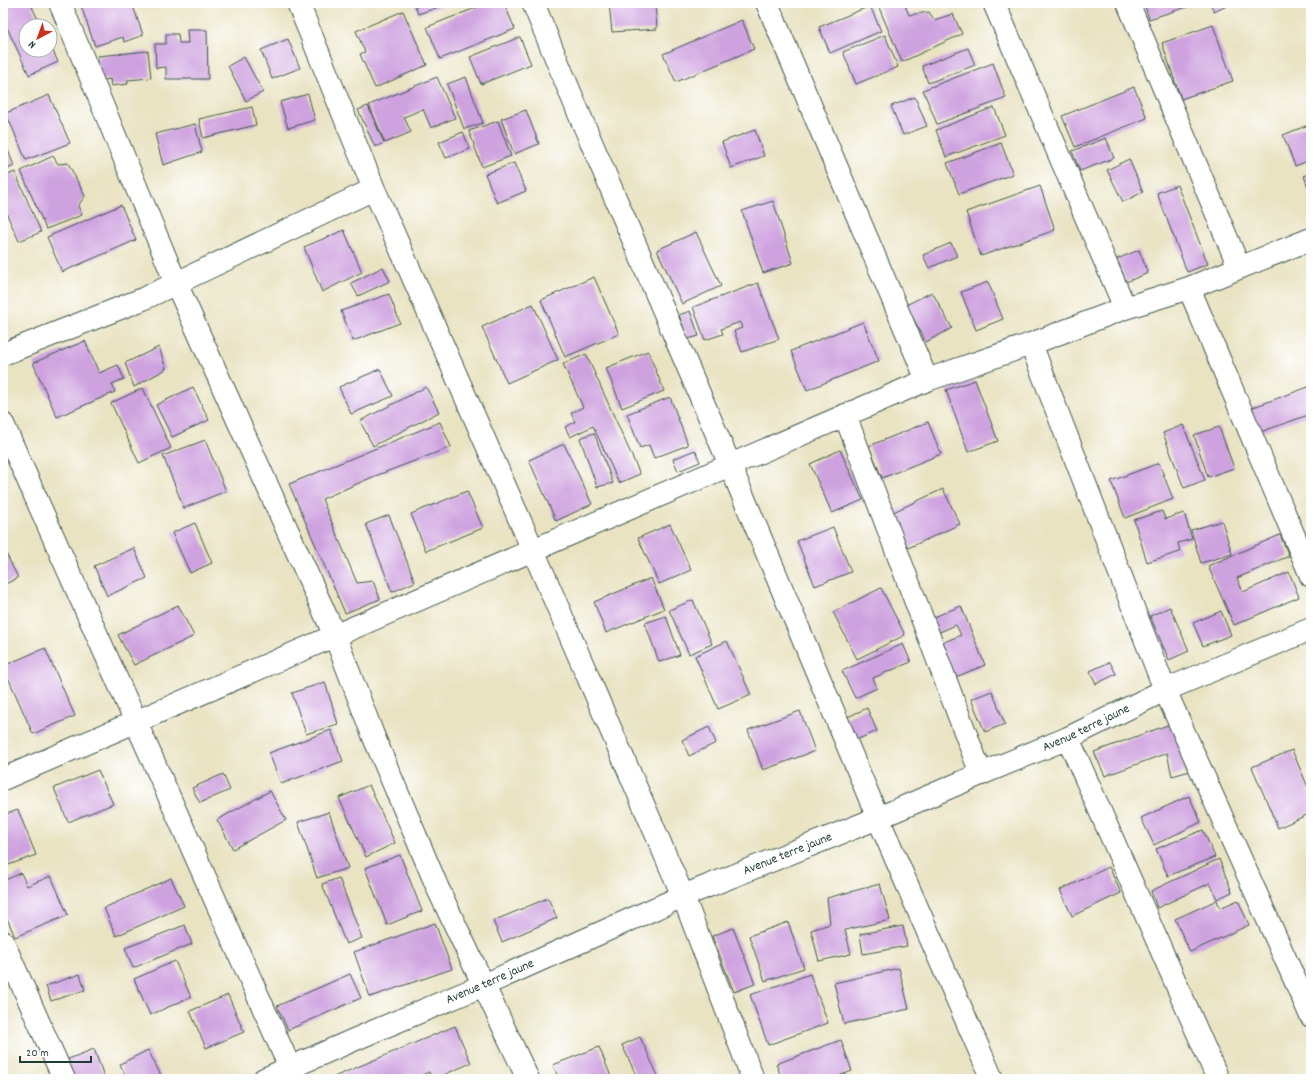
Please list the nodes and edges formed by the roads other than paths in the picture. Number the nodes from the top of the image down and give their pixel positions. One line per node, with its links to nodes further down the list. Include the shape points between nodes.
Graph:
1 (60, 3): 10 (street)
2 (298, 3): 7 (street)
3 (533, 3): 18 (street)
4 (767, 3): 15 (street)
5 (994, 3): 12 (street)
6 (1128, 3): 9 (street)
7 (374, 189): 10 (street); 19 (street)
8 (1311, 239): 9 (street)
9 (1239, 267): 11 (street)
10 (176, 283): 14 (street, via 143,299); 22 (street)
11 (1188, 288): 12 (street); 20 (street)
12 (1125, 308): 13 (street)
13 (1031, 344): 15 (street); 23 (street)
14 (3, 354)
15 (926, 380): 16 (street)
16 (845, 415): 18 (street); 26 (street)
17 (3, 424): 24 (street)
18 (730, 465): 19 (street); 28 (street)
19 (533, 550): 22 (street); 29 (street)
20 (1311, 576)
21 (1311, 629): 23 (street, Avenue terre jaune)
22 (335, 636): 24 (street); 31 (street, via 373,735 436,884)
23 (1166, 690): 25 (street, Avenue terre jaune); 32 (street)
24 (136, 722): 27 (street); 33 (street)
25 (1068, 738): 26 (street, Avenue terre jaune); 39 (street)
26 (981, 774): 28 (street, Avenue terre jaune)
27 (3, 779)
28 (878, 818): 29 (street, Avenue terre jaune); 38 (street)
29 (683, 896): 31 (street, Avenue terre jaune); 37 (street)
30 (3, 942): 34 (street)
31 (484, 986): 33 (street, Avenue terre jaune, via 372,1032); 36 (street)
32 (1311, 1016)
33 (293, 1073): 35 (street, Avenue terre jaune)
34 (64, 1079)
35 (264, 1079)
36 (528, 1079)
37 (753, 1079)
38 (992, 1079)
39 (1218, 1079)

